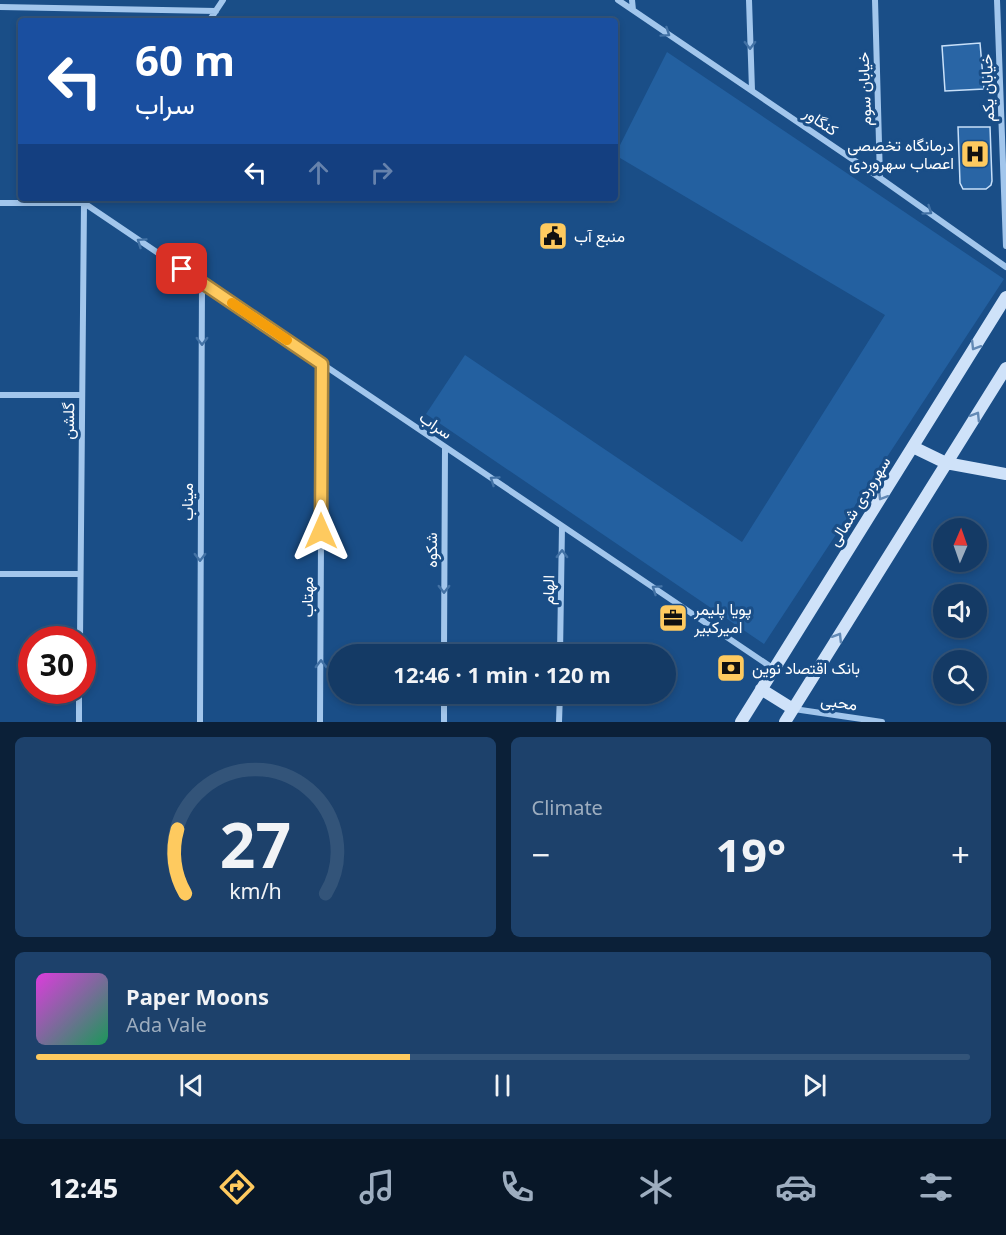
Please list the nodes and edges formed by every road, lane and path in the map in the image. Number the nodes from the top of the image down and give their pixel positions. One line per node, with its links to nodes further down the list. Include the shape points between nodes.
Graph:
1 (223, 0): 9 (street)
2 (618, 0): 8 (street, کنگاور)
3 (632, 0): 8 (street)
4 (749, 0): 11 (street, one-way to 11)
5 (875, 0): 12 (street, خیابان سوم)
6 (997, 0): 17 (street, خیابان یکم)
7 (0, 7): 9 (street)
8 (633, 10): 11 (street, کنگاور, one-way to 11)
9 (216, 11): 10 (street)
10 (211, 18)
11 (752, 90): 12 (street, کنگاور)
12 (880, 178): 18 (street, کنگاور, one-way to 18)
13 (57, 201): 16 (street)
14 (86, 201): 24 (street, گلشن)
15 (87, 201): 19 (street, سراب, one-way to 15)
16 (0, 203)
17 (1006, 246)
18 (1006, 267)
19 (202, 282): 21 (street, سراب); 42 (street, میناب, one-way to 42)
20 (1006, 297): 26 (main road, سهروردی شمالی, one-way to 26)
21 (322, 364): 25 (street, سراب); 43 (street, مهتاب, one-way to 21)
22 (1006, 368): 27 (main road, one-way to 22)
23 (0, 395): 24 (street)
24 (82, 395): 31 (street, گلشن)
25 (445, 447): 29 (street, سراب, one-way to 25); 33 (street, شکوه, one-way to 33)
26 (913, 447): 27 (main road); 35 (main road, سهروردی شمالی, one-way to 35)
27 (946, 464): 28 (main road); 40 (main road, one-way to 27)
28 (1006, 474)
29 (562, 526): 34 (street, الهام, one-way to 29); 35 (street, سراب, one-way to 29)
30 (0, 574): 31 (street)
31 (80, 574): 32 (street, گلشن)
32 (80, 626)
33 (444, 644)
34 (560, 644)
35 (774, 669): 36 (main road, سهروردی شمالی)
36 (761, 689): 40 (main road); 46 (main road, سهروردی شمالی)
37 (79, 704): 41 (street)
38 (444, 704): 44 (street)
39 (560, 704): 45 (street)
40 (793, 709): 47 (main road); 48 (street, محبی)
41 (79, 722)
42 (200, 722)
43 (320, 722)
44 (444, 722)
45 (559, 722)
46 (741, 722)
47 (785, 722)
48 (882, 722)

